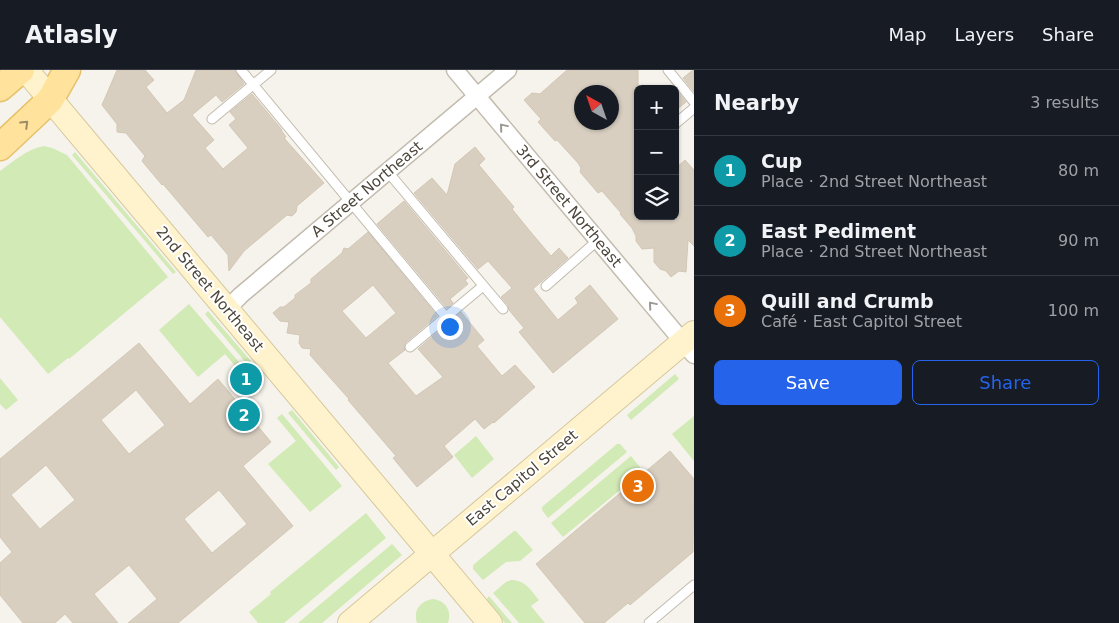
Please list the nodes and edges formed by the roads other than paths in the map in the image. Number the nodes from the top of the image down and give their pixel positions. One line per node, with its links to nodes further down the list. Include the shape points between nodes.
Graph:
1 (21, 70): 10 (main road)
2 (26, 70): 12 (street, 2nd Street Northeast)
3 (67, 70): 12 (main road)
4 (241, 70): 9 (lane)
5 (271, 70): 9 (lane)
6 (454, 70): 11 (street, 3rd Street Northeast)
7 (508, 70): 11 (street, A Street Northeast)
8 (668, 70): 13 (lane)
9 (253, 85): 15 (lane); 19 (lane)
10 (0, 88)
11 (477, 96): 18 (street, A Street Northeast); 20 (street, 3rd Street Northeast, one-way to 11)
12 (50, 100): 17 (main road, one-way to 12); 23 (street, 2nd Street Northeast)
13 (694, 102)
14 (694, 108): 16 (lane)
15 (212, 120)
16 (679, 121)
17 (0, 147)
18 (388, 172): 19 (street, A Street Northeast); 21 (lane)
19 (351, 203): 23 (street, A Street Northeast, via 241,294); 25 (lane)
20 (598, 240): 22 (lane); 26 (street, 3rd Street Northeast, one-way to 20)
21 (483, 286): 24 (lane); 25 (lane)
22 (546, 286)
23 (228, 309): 28 (street, 2nd Street Northeast)
24 (502, 309)
25 (446, 316): 27 (lane)
26 (690, 344): 28 (street, East Capitol Street)
27 (410, 347)
28 (433, 554): 30 (street, East Capitol Street); 31 (street, 2nd Street Northeast)
29 (694, 585): 32 (lane)
30 (350, 623)
31 (490, 623)
32 (648, 623)

